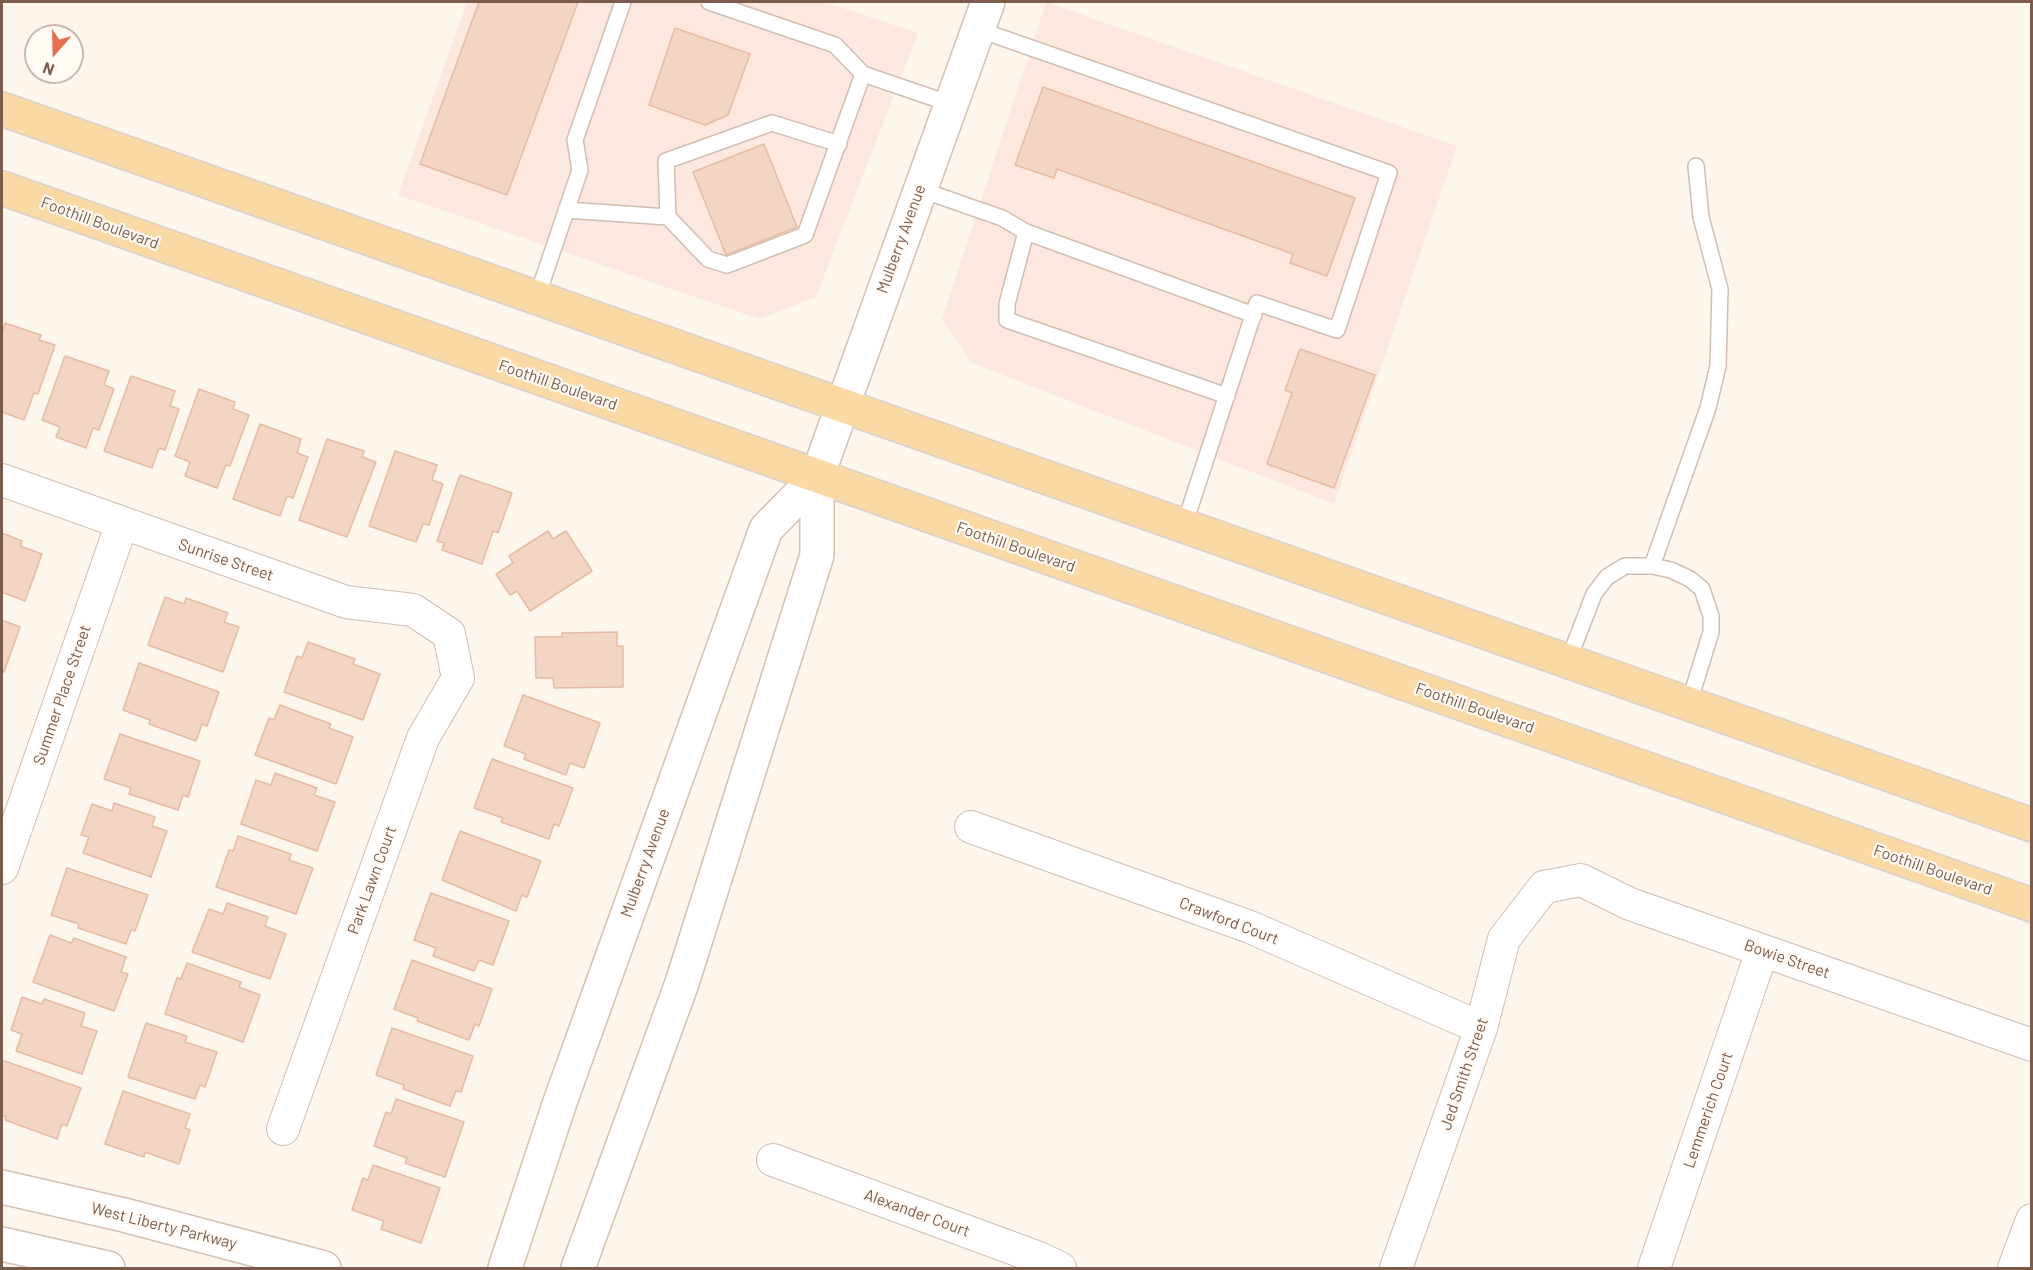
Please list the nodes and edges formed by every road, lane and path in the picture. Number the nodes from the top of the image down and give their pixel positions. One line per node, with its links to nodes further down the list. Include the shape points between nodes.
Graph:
1 (623, 2): 11 (lane, via 575,140 580,170)
2 (709, 2): 4 (lane, via 835,45)
3 (983, 15): 5 (street, Mulberry Avenue); 15 (lane, via 1389,173 1337,330 1257,303)
4 (863, 74): 5 (lane); 7 (lane)
5 (951, 104): 10 (street, Mulberry Avenue)
6 (2, 109): 14 (main road)
7 (838, 144): 12 (lane, via 772,123 666,161); 12 (lane, via 806,234 727,265 708,259)
8 (1696, 166): 22 (lane, via 1701,217 1720,289 1718,366 1708,408)
9 (2, 188): 18 (main road, Foothill Boulevard)
10 (919, 189): 13 (lane, via 1002,218); 17 (street, Mulberry Avenue)
11 (566, 210): 12 (lane); 14 (lane)
12 (668, 217)
13 (1026, 232): 15 (lane); 16 (lane, via 1007,304 1007,320)
14 (537, 297): 17 (main road)
15 (1254, 315): 16 (lane)
16 (1227, 396): 21 (lane)
17 (842, 405): 18 (street, Mulberry Avenue); 21 (main road)
18 (817, 477): 30 (main road, Foothill Boulevard); 41 (street, Mulberry Avenue, via 766,529 560,1102); 42 (street, Mulberry Avenue, via 817,555 682,984)
19 (2, 480): 20 (street, Sunrise Street)
20 (122, 523): 23 (street, Sunrise Street, via 346,602 413,610); 28 (street, Summer Place Street)
21 (1184, 526): 24 (main road)
22 (1652, 566): 24 (lane, via 1625,566 1606,577 1594,594); 25 (lane, via 1690,579 1702,589 1710,605 1711,632)
23 (449, 634): 34 (street, Park Lawn Court, via 458,678 423,738)
24 (1568, 661): 25 (main road)
25 (1689, 703): 26 (main road)
26 (2031, 825)
27 (971, 827): 32 (street, Crawford Court, via 1250,927)
28 (2, 868)
29 (1544, 887): 31 (street, Bowie Street, via 1581,880 1630,904); 32 (street, Jed Smith Street, via 1504,939)
30 (2031, 905)
31 (1762, 951): 33 (street, Bowie Street); 45 (street, Lemmerich Court)
32 (1481, 1028): 44 (street, Jed Smith Street)
33 (2031, 1045)
34 (284, 1129)
35 (773, 1161): 43 (street, Alexander Court)
36 (2, 1187): 40 (street, West Liberty Parkway)
37 (2031, 1220): 46 (street)
38 (2, 1244): 39 (street)
39 (108, 1269)
40 (324, 1269)
41 (505, 1269)
42 (578, 1269)
43 (1060, 1269)
44 (1396, 1269)
45 (1654, 1269)
46 (2014, 1269)

